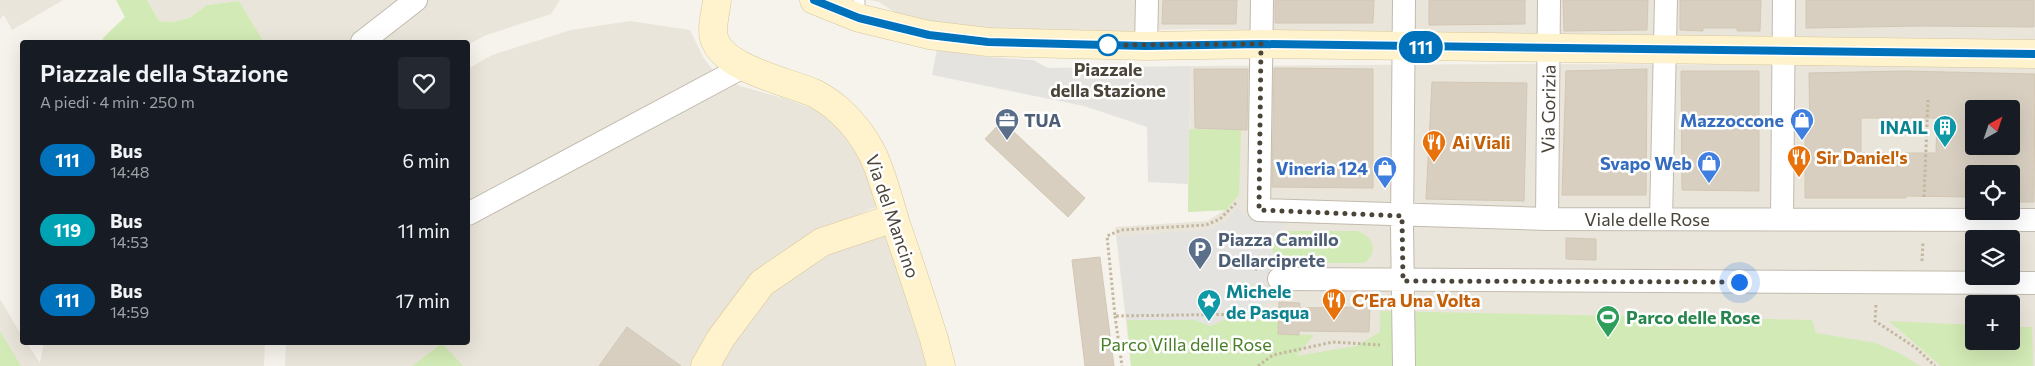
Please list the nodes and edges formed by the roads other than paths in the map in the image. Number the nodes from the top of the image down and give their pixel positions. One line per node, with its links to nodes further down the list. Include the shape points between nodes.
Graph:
1 (416, 0): 11 (street)
2 (717, 0): 19 (street, Via del Mancino, via 714,37 726,56)
3 (814, 0): 10 (street)
4 (1147, 0): 13 (street)
5 (1262, 0): 12 (street)
6 (1404, 0): 14 (street)
7 (1549, 0): 15 (street, Via Gorizia)
8 (1666, 0): 16 (street)
9 (1784, 0): 17 (street)
10 (859, 9): 13 (street, via 929,35 988,42)
11 (365, 40)
12 (1261, 44): 13 (street); 14 (street); 21 (street, Viale delle Rose, via 1259,210)
13 (1146, 46)
14 (1404, 46): 15 (street); 21 (street)
15 (1548, 47): 16 (street); 24 (street, Via Gorizia)
16 (1665, 50): 17 (street); 23 (street)
17 (1785, 52): 18 (street); 25 (street)
18 (2035, 54)
19 (743, 67): 20 (street); 22 (street, Via del Mancino, via 816,94 838,109 860,131 877,160)
20 (470, 213)
21 (1402, 216): 24 (street, Viale delle Rose); 28 (street)
22 (894, 218): 31 (street, via 822,242 762,283 720,338); 32 (street, Via del Mancino)
23 (1661, 218): 24 (street, Viale delle Rose); 25 (street, Viale delle Rose)
24 (1546, 219)
25 (1782, 219): 26 (street, Viale delle Rose)
26 (2035, 220)
27 (1279, 279): 28 (street)
28 (1403, 281): 29 (street); 30 (street)
29 (2035, 283)
30 (1404, 356)
31 (706, 366)
32 (941, 366)

